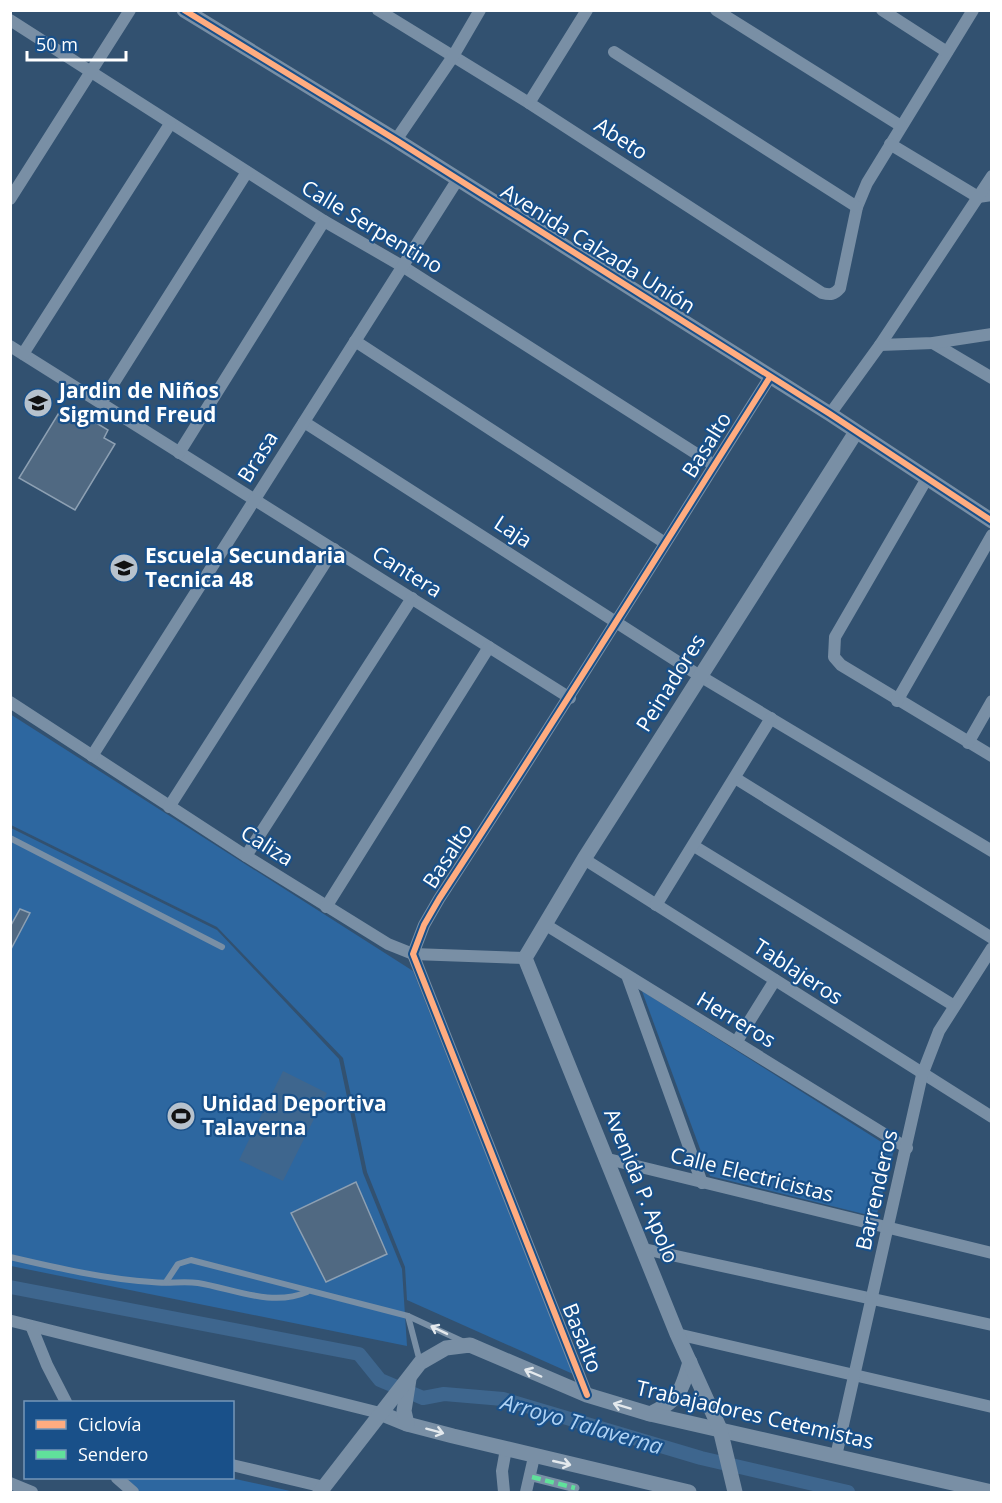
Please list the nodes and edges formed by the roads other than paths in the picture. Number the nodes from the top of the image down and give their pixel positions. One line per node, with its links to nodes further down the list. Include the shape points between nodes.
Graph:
1 (130, 10): 13 (street)
2 (184, 10): 17 (street, Avenida Calzada Unión)
3 (378, 10): 12 (street, Abeto)
4 (480, 10): 12 (street)
5 (586, 10): 14 (street)
6 (716, 10): 16 (street)
7 (882, 10): 11 (street)
8 (973, 10): 11 (street)
9 (12, 24): 13 (street, Calle Serpentino)
10 (614, 52): 25 (street)
11 (947, 52): 16 (street)
12 (452, 58): 14 (street, Abeto); 17 (street)
13 (91, 72): 15 (street, Calle Serpentino); 24 (street)
14 (529, 103): 25 (street, Abeto, via 822,293 836,294 840,288)
15 (170, 124): 19 (street, Calle Serpentino); 33 (street)
16 (901, 126): 18 (street)
17 (396, 140): 21 (street, Avenida Calzada Unión)
18 (890, 144): 23 (street); 25 (street)
19 (247, 172): 26 (street, Calle Serpentino); 36 (street)
20 (992, 176): 23 (street)
21 (458, 179): 27 (street, Brasa); 34 (street, Avenida Calzada Unión)
22 (992, 195): 23 (street)
23 (978, 197): 31 (street)
24 (10, 199)
25 (857, 207)
26 (324, 221): 27 (street, Calle Serpentino); 40 (street)
27 (402, 266): 29 (street, Brasa); 41 (street, Calle Serpentino)
28 (992, 334): 30 (street)
29 (355, 341): 38 (street, Brasa); 46 (street)
30 (933, 343): 31 (street); 35 (street)
31 (880, 345): 37 (street)
32 (10, 346): 33 (street, Cantera)
33 (23, 354): 36 (street, Cantera)
34 (770, 377): 37 (street, Avenida Calzada Unión); 41 (street, Basalto)
35 (992, 378)
36 (101, 404): 40 (street, Cantera)
37 (830, 414): 39 (street, Avenida Calzada Unión)
38 (304, 422): 43 (street, Brasa); 49 (street, Laja)
39 (856, 432): 42 (street, Avenida Calzada Unión); 51 (street, Peinadores)
40 (179, 453): 43 (street, Cantera)
41 (714, 465): 46 (street, Basalto)
42 (926, 480): 44 (street, Avenida Calzada Unión); 53 (street, via 835,637 833,650 841,665)
43 (254, 500): 47 (street, Cantera); 58 (street, Brasa)
44 (992, 521)
45 (992, 535): 53 (street)
46 (665, 543): 49 (street, Basalto)
47 (333, 549): 48 (street, Cantera); 61 (street)
48 (412, 598): 50 (street, Cantera); 65 (street)
49 (615, 621): 51 (street, Laja); 52 (street, Basalto)
50 (489, 646): 52 (street, Cantera); 68 (street)
51 (700, 676): 56 (street, Laja); 66 (street, Peinadores)
52 (570, 698): 73 (street, Basalto, via 439,898)
53 (897, 701): 57 (street)
54 (992, 701): 57 (street)
55 (10, 702): 58 (street, Caliza)
56 (771, 718): 60 (street); 64 (street, Laja)
57 (968, 743): 59 (street)
58 (92, 756): 61 (street, Caliza)
59 (992, 756)
60 (735, 778): 63 (street); 70 (street)
61 (169, 807): 65 (street, Caliza)
62 (10, 838): 71 (lane)
63 (694, 846): 67 (street); 77 (street)
64 (992, 851)
65 (246, 856): 68 (street, Caliza)
66 (584, 859): 67 (street, Tablajeros); 69 (street, Peinadores)
67 (656, 905): 76 (street, Tablajeros)
68 (326, 907): 73 (street, Caliza)
69 (546, 925): 74 (street, Peinadores); 75 (street, Herreros)
70 (992, 938)
71 (222, 947)
72 (992, 948): 77 (street, Barrenderos)
73 (413, 954): 74 (street, Caliza); 100 (street, Basalto)
74 (525, 958): 82 (street, Avenida P. Apolo)
75 (628, 978): 78 (street, Herreros); 83 (street)
76 (775, 980): 78 (street); 79 (street, Tablajeros)
77 (953, 1005): 79 (street, Barrenderos)
78 (737, 1041): 81 (street, Herreros)
79 (922, 1075): 80 (street, Tablajeros); 81 (street, Barrenderos)
80 (991, 1116)
81 (907, 1148): 84 (street, Barrenderos)
82 (608, 1159): 83 (street, Calle Electricistas); 85 (street, Avenida P. Apolo)
83 (702, 1183): 84 (street, Calle Electricistas)
84 (888, 1228): 86 (street, Calle Electricistas); 90 (street, Barrenderos)
85 (644, 1249): 90 (street); 95 (street, Avenida P. Apolo)
86 (992, 1253)
87 (10, 1257): 88 (lane, via 88,1274)
88 (166, 1282): 89 (lane, via 196,1283 282,1299); 89 (lane, via 178,1264 191,1260)
89 (307, 1292): 91 (lane)
90 (872, 1299): 93 (street); 99 (street, Barrenderos)
91 (408, 1316): 96 (lane, one-way to 91); 98 (lane)
92 (12, 1322): 94 (street)
93 (992, 1325)
94 (33, 1328): 101 (street); 103 (street)
95 (677, 1334): 97 (street, Avenida P. Apolo); 99 (street)
96 (470, 1345): 98 (street, via 446,1348); 100 (street, Trabajadores Cetemistas, one-way to 96)
97 (690, 1362): 104 (street, via 681,1392 672,1404); 106 (street, Avenida P. Apolo)
98 (416, 1367): 103 (street); 105 (street)
99 (854, 1375): 102 (street); 109 (street, Barrenderos)
100 (587, 1395): 104 (street, Trabajadores Cetemistas, one-way to 100)
101 (65, 1401)
102 (992, 1407)
103 (384, 1409): 105 (street); 116 (street)
104 (650, 1414): 106 (street, Trabajadores Cetemistas)
105 (405, 1417): 107 (street, one-way to 107)
106 (720, 1429): 109 (street, Trabajadores Cetemistas); 115 (street, Avenida P. Apolo)
107 (506, 1449): 108 (street); 119 (street)
108 (534, 1456): 111 (street); 121 (street, one-way to 121)
109 (836, 1456): 122 (street, Trabajadores Cetemistas)
110 (234, 1466): 116 (street)
111 (532, 1477): 114 (street); 120 (street)
112 (118, 1479): 118 (street)
113 (10, 1483): 117 (street)
114 (575, 1488)
115 (734, 1489)
116 (322, 1490)
117 (32, 1492)
118 (133, 1492)
119 (504, 1492)
120 (526, 1492)
121 (688, 1492)
122 (992, 1492)

